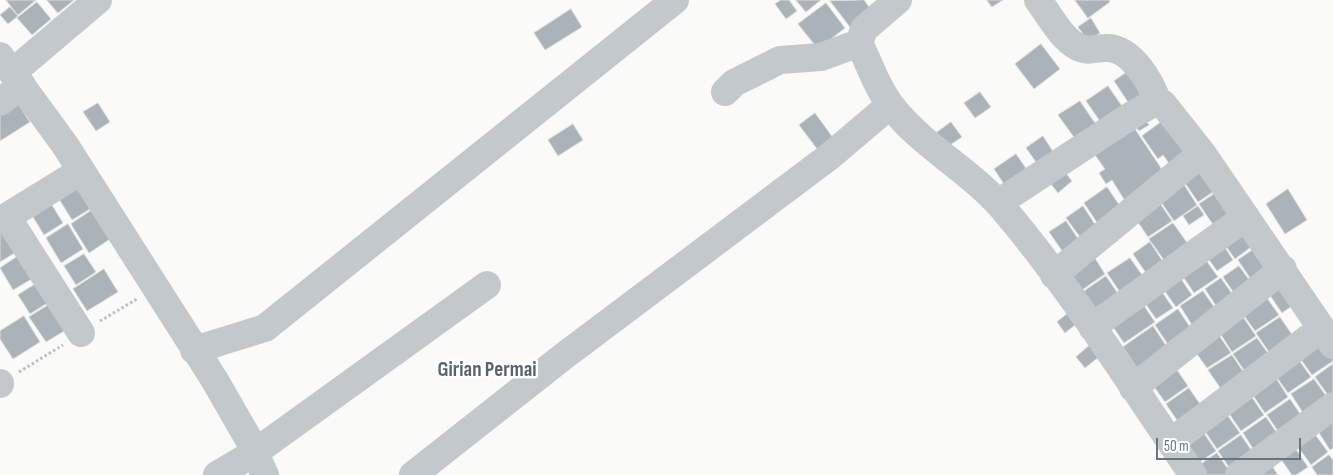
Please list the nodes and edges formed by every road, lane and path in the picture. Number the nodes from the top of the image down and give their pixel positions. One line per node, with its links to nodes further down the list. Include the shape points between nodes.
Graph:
1 (675, 0): 22 (street, via 271,324)
2 (898, 0): 5 (street, via 864,29)
3 (1038, 0): 9 (street, via 1064,37 1079,48 1093,51 1114,48 1130,58)
4 (95, 1): 6 (street)
5 (859, 43): 7 (street, via 821,57 780,60 734,83); 10 (street)
6 (12, 71): 8 (street); 12 (street)
7 (725, 92)
8 (0, 102)
9 (1158, 103): 11 (street, via 1168,109); 13 (street, via 1132,115)
10 (890, 105): 13 (street, via 918,134); 28 (street, via 830,156 564,356)
11 (1202, 153): 14 (street); 17 (street)
12 (81, 171): 15 (street); 22 (street)
13 (998, 202): 17 (street)
14 (1246, 217): 16 (street); 19 (street)
15 (4, 219): 20 (street)
16 (1283, 269): 21 (street); 23 (street)
17 (1054, 275): 19 (street)
18 (487, 284): 26 (street)
19 (1092, 327): 23 (street)
20 (81, 334)
21 (1328, 336): 25 (street)
22 (194, 350): 26 (street, via 228,403)
23 (1133, 388): 25 (street)
24 (1333, 406): 30 (street)
25 (1170, 442): 29 (street)
26 (260, 464): 27 (street)
27 (216, 475)
28 (413, 475)
29 (1193, 475)
30 (1239, 475)

